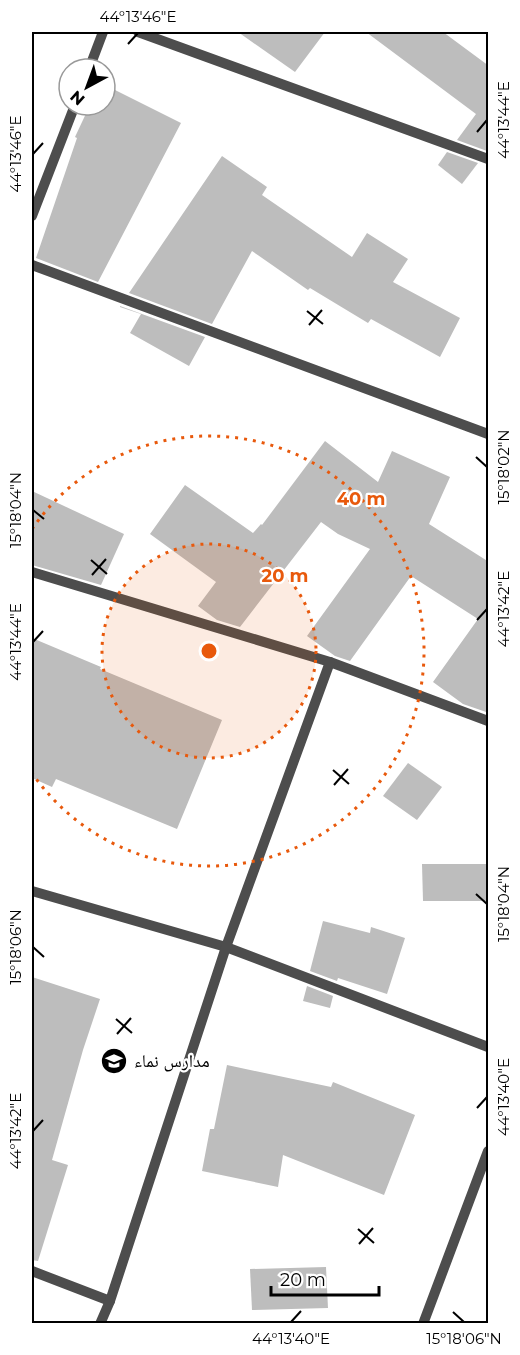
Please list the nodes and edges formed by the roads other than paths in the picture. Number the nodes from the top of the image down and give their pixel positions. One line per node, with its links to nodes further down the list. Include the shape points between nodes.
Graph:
1 (103, 32): 3 (street)
2 (138, 32): 5 (street)
3 (94, 57)
4 (70, 117): 6 (street)
5 (489, 159)
6 (32, 216)
7 (32, 265): 8 (street)
8 (489, 435)
9 (32, 572): 10 (street)
10 (330, 662): 11 (street); 13 (street)
11 (489, 721)
12 (32, 891): 13 (street)
13 (226, 947): 14 (street); 17 (street)
14 (489, 1047)
15 (489, 1151): 19 (street)
16 (32, 1271): 17 (street)
17 (110, 1301): 18 (street)
18 (100, 1323)
19 (423, 1323)

